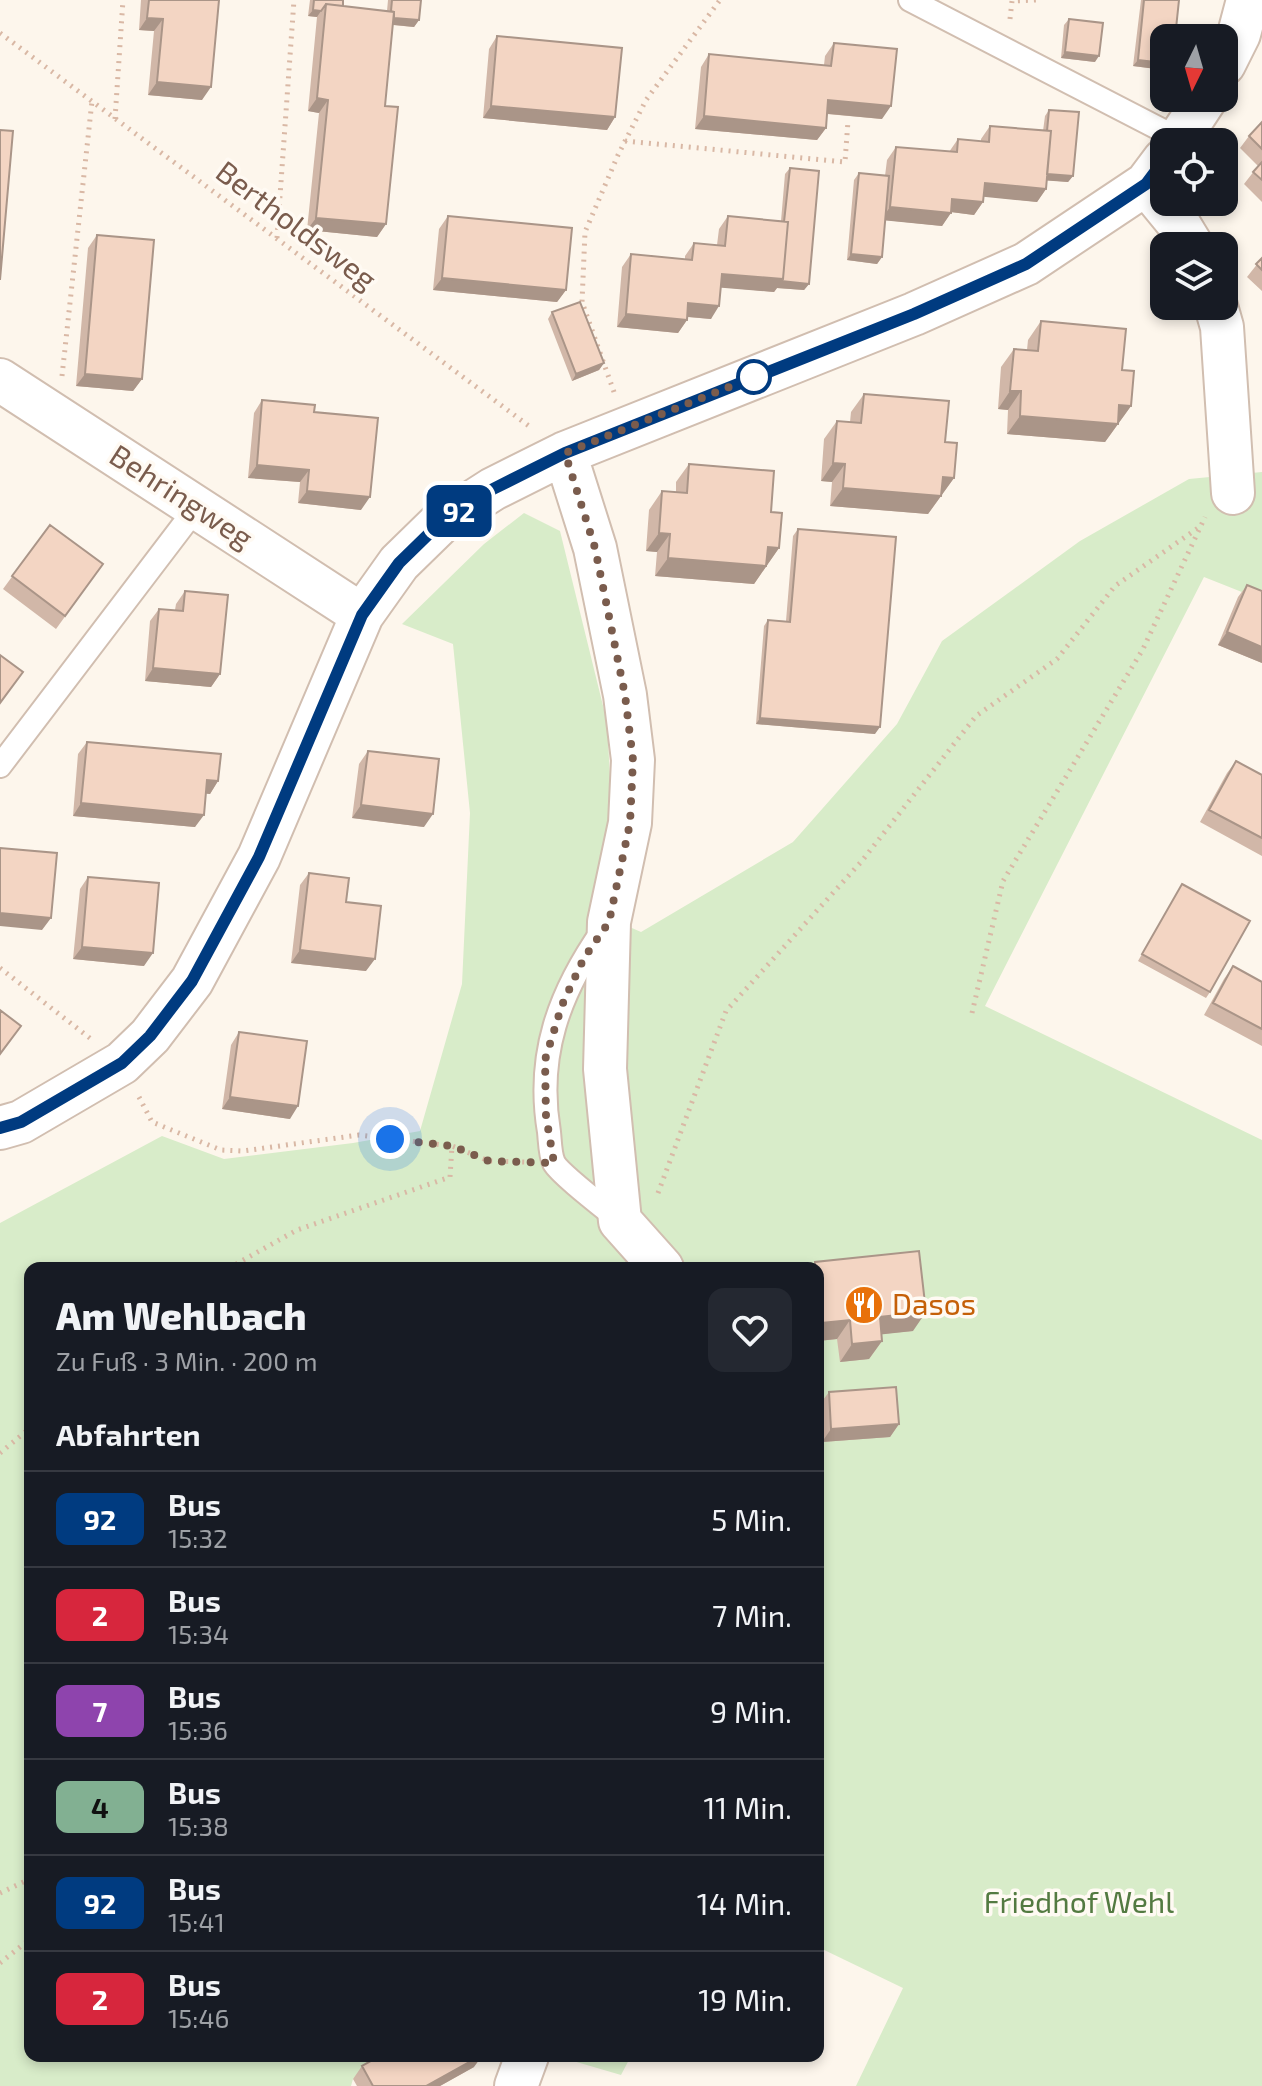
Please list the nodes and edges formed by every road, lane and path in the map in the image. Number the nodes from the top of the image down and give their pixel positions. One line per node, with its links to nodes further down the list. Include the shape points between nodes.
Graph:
1 (123, 0): 9 (path)
2 (294, 0): 14 (path)
3 (720, 0): 11 (path, via 646,100)
4 (910, 0): 12 (lane)
5 (1248, 0): 7 (street)
6 (0, 33): 8 (path, Bertholdsweg)
7 (1238, 36)
8 (92, 101): 9 (path, Bertholdsweg); 17 (path)
9 (115, 119): 14 (path, Bertholdsweg)
10 (848, 121): 11 (path, via 845,162)
11 (625, 141): 18 (path, via 585,232 582,302)
12 (1150, 146)
13 (1150, 169): 18 (street, via 1026,264)
14 (277, 239): 19 (path, Bertholdsweg)
15 (1220, 320): 20 (street)
16 (0, 380): 17 (street, Behringweg)
17 (58, 417): 21 (street, Behringweg)
18 (627, 428): 19 (street)
19 (565, 453): 22 (street, via 440,523 399,563); 24 (street, via 595,548 633,760 630,823)
20 (1233, 493)
21 (197, 507): 22 (street, Behringweg); 23 (lane)
22 (362, 615): 27 (street, via 259,857 192,981)
23 (0, 766)
24 (609, 922): 30 (lane, via 584,958 562,1005 545,1060); 31 (street, via 605,1069)
25 (0, 968): 27 (path)
26 (972, 1013): 31 (path, via 1003,881 1143,649 1198,528 1115,586 1057,659 976,716 861,862 726,1011)
27 (122, 1063): 28 (street, via 21,1122); 29 (path, via 152,1122 221,1150 359,1135)
28 (0, 1128)
29 (452, 1146): 30 (path, via 489,1161); 32 (path, via 450,1177 297,1230)
30 (554, 1163): 31 (lane)
31 (641, 1244)
32 (240, 1262)
33 (24, 1433): 34 (path)
34 (0, 1453)
35 (24, 1882): 36 (path)
36 (0, 1893)
37 (24, 1944): 38 (path)
38 (0, 1963)
39 (525, 2062): 40 (street)
40 (516, 2086)

